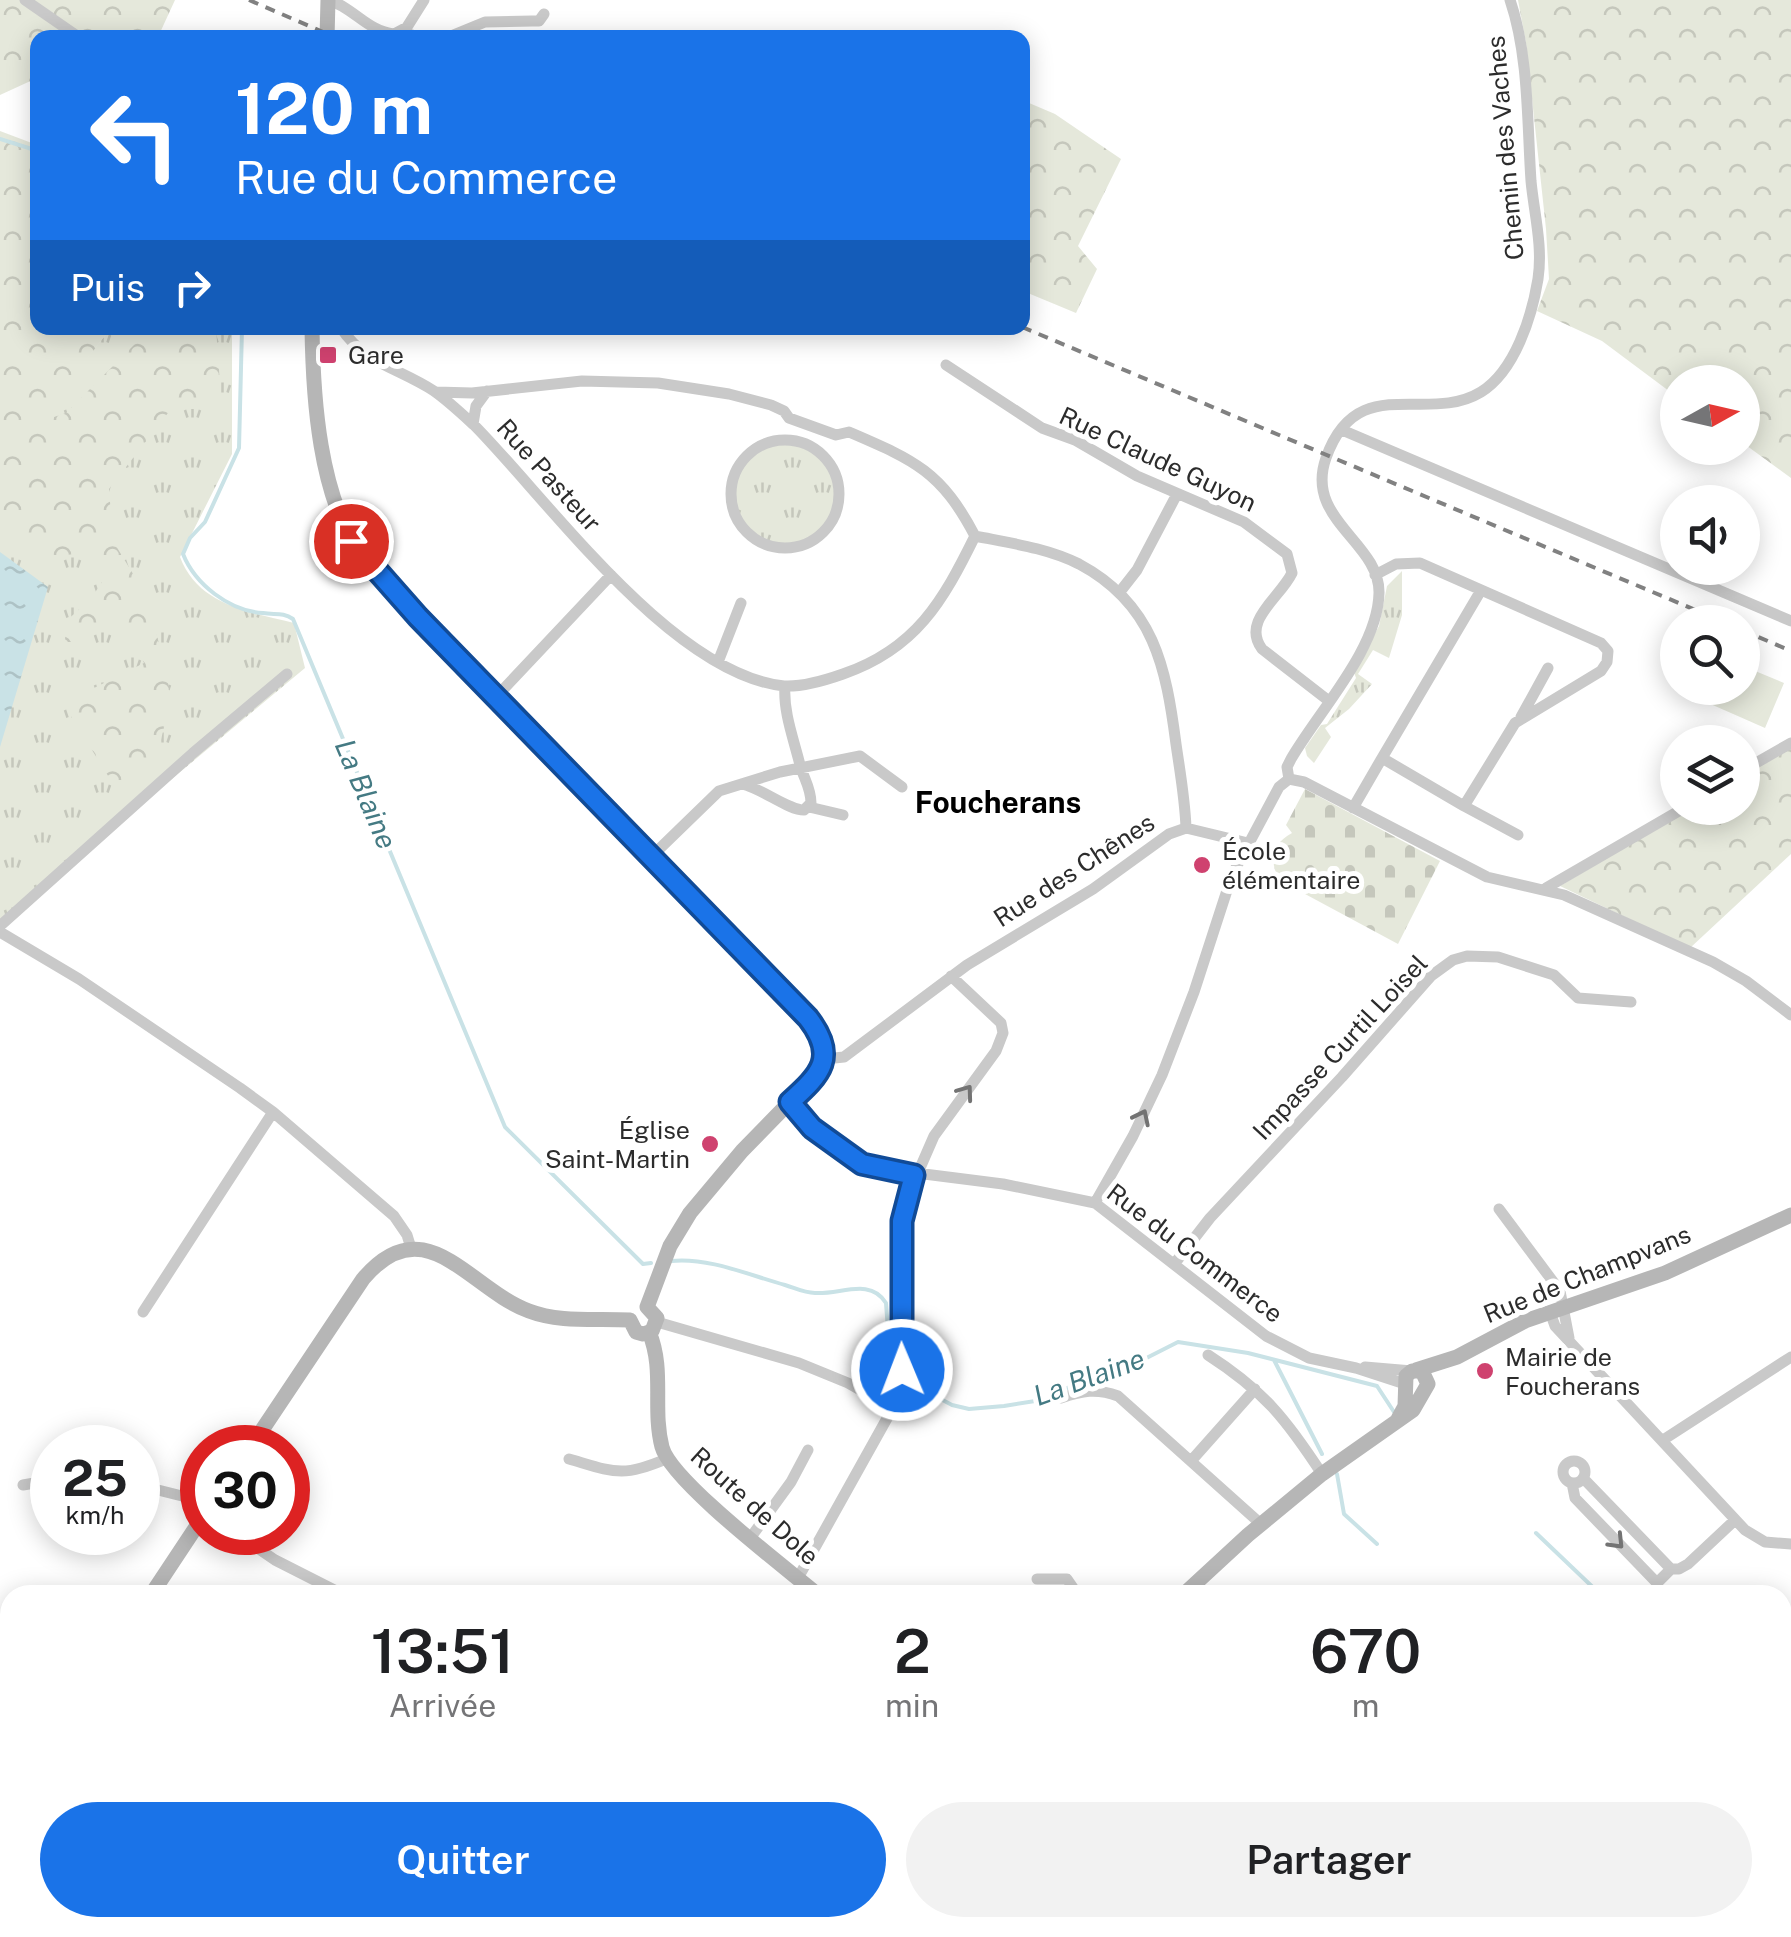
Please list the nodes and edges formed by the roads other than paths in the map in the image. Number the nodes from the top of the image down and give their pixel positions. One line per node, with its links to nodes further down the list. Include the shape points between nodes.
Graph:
1 (25, 0): 6 (street)
2 (328, 0): 7 (main road); 8 (street)
3 (424, 0): 9 (street)
4 (1510, 0): 18 (street, Chemin des Vaches, via 1540,247 1536,291 1521,336 1501,372 1480,392 1461,400 1373,408)
5 (544, 14): 10 (street, via 532,22 485,22)
6 (68, 30)
7 (327, 30)
8 (377, 30)
9 (402, 30)
10 (466, 30)
11 (313, 335): 34 (main road, via 326,462 343,526 378,576)
12 (347, 335): 15 (street, Rue Pasteur, via 361,353)
13 (946, 365): 22 (street, Rue Claude Guyon, via 1042,428)
14 (487, 391): 15 (street); 16 (street, via 582,381 658,384 729,394); 17 (street)
15 (436, 392): 17 (street, Rue Pasteur)
16 (790, 418): 19 (street); 20 (street)
17 (473, 424): 25 (street, Rue Pasteur)
18 (1342, 430): 24 (street, via 1326,456 1321,484 1335,519); 29 (street)
19 (836, 434): 21 (street); 23 (street, via 849,432 928,472)
20 (770, 442): 21 (street, via 799,442); 21 (street, via 742,461 731,493 740,524 766,544 805,544 830,525 839,497)
21 (830, 464)
22 (1177, 494): 27 (street); 35 (street, Rue Claude Guyon, via 1244,522 1287,554 1292,573 1256,624 1256,640)
23 (976, 536): 27 (street, Rue des Chênes, via 1063,557); 33 (street, Rue Pasteur, via 940,602 900,645 852,671)
24 (1376, 574): 26 (street, via 1420,563); 35 (street, via 1374,620)
25 (611, 575): 30 (street, Rue Pasteur); 34 (street)
26 (1480, 592): 36 (street, via 1608,651 1600,671); 38 (street)
27 (1119, 594): 49 (street, Rue des Chênes, via 1147,629 1166,672)
28 (741, 603): 30 (street)
29 (1791, 621)
30 (718, 662): 33 (street, Rue Pasteur)
31 (1548, 668): 36 (street)
32 (286, 674): 54 (street)
33 (784, 686): 40 (street)
34 (497, 696): 52 (main road)
35 (1329, 701): 41 (street, via 1291,759)
36 (1518, 720): 44 (street)
37 (1791, 743): 39 (street)
38 (1382, 758): 44 (street); 46 (street)
39 (1760, 761)
40 (801, 767): 42 (street); 43 (street, via 860,756); 45 (street)
41 (1289, 779): 46 (street); 51 (street)
42 (742, 784): 45 (street, via 793,810); 52 (street, via 711,797)
43 (902, 786)
44 (1464, 806): 50 (street)
45 (809, 807): 47 (street)
46 (1353, 808): 53 (street, via 1496,881)
47 (843, 815)
48 (1660, 822): 53 (street)
49 (1186, 828): 51 (street); 55 (street, Rue des Chênes)
50 (1518, 836)
51 (1248, 843): 62 (street, one-way to 51, via 1176,1042)
52 (652, 856): 58 (main road, via 808,1018)
53 (1546, 888): 57 (street, via 1730,970)
54 (0, 929): 60 (street)
55 (951, 976): 58 (street, Rue des Chênes, via 844,1057); 61 (street, one-way to 55, via 1003,1033 1002,1023)
56 (1630, 1002): 66 (street, Impasse Curtil Loisel, via 1578,998 1554,975 1498,957 1453,960 1431,976)
57 (1791, 1015)
58 (825, 1059): 59 (main road)
59 (790, 1102): 61 (street, Rue du Commerce, via 812,1128 862,1164); 67 (main road, via 690,1213)
60 (273, 1112): 65 (street, via 394,1216); 68 (street)
61 (915, 1175): 62 (street, Rue du Commerce); 80 (street, via 902,1221 902,1370)
62 (1095, 1203): 66 (street, Rue du Commerce)
63 (1499, 1209): 69 (street, via 1560,1291)
64 (1791, 1215): 69 (main road, Rue de Champvans)
65 (411, 1248): 70 (main road, via 439,1255 527,1311); 82 (main road, via 386,1257 363,1280)
66 (1175, 1263): 76 (street, Rue du Commerce, via 1288,1348)
67 (648, 1307): 70 (main road, via 637,1308); 71 (main road)
68 (142, 1312)
69 (1556, 1316): 72 (street); 72 (street); 74 (main road, Rue de Champvans, via 1525,1321)
70 (630, 1320): 71 (main road, via 636,1332)
71 (653, 1327): 80 (street, via 799,1362); 85 (main road, Route de Dole)
72 (1569, 1340): 83 (street)
73 (1208, 1354): 77 (street)
74 (1456, 1357): 76 (main road, Rue de Champvans); 78 (main road, Rue de Champvans)
75 (1791, 1357): 83 (street)
76 (1410, 1378): 78 (main road, via 1412,1393); 81 (main road)
77 (1255, 1389): 87 (street); 88 (street, via 1288,1422)
78 (1425, 1389): 81 (main road, Rue de Champvans, via 1413,1410)
79 (1060, 1398): 87 (street, via 1083,1390 1118,1396)
80 (892, 1408): 98 (street)
81 (1398, 1419): 88 (main road, Rue de Champvans)
82 (265, 1425)
83 (1663, 1440): 91 (street)
84 (808, 1450): 93 (street)
85 (666, 1458): 86 (street, via 618,1473); 93 (main road, Route de Dole)
86 (569, 1459)
87 (1191, 1461): 92 (street)
88 (1322, 1474): 92 (main road, Rue de Champvans)
89 (30, 1484): 90 (street)
90 (22, 1485)
91 (1734, 1520): 94 (street, via 1759,1539); 97 (street, via 1688,1564)
92 (1261, 1524): 104 (main road, Rue de Champvans)
93 (751, 1538): 98 (main road, Route de Dole)
94 (1791, 1544)
95 (180, 1551): 100 (main road)
96 (268, 1555): 101 (street)
97 (1671, 1569): 97 (street, one-way to 97, via 1578,1480 1575,1498 1656,1582)
98 (798, 1578): 102 (main road, Route de Dole)
99 (1037, 1578): 103 (street, via 1067,1579)
100 (158, 1585)
101 (324, 1585)
102 (806, 1585)
103 (1071, 1585)
104 (1194, 1585)

